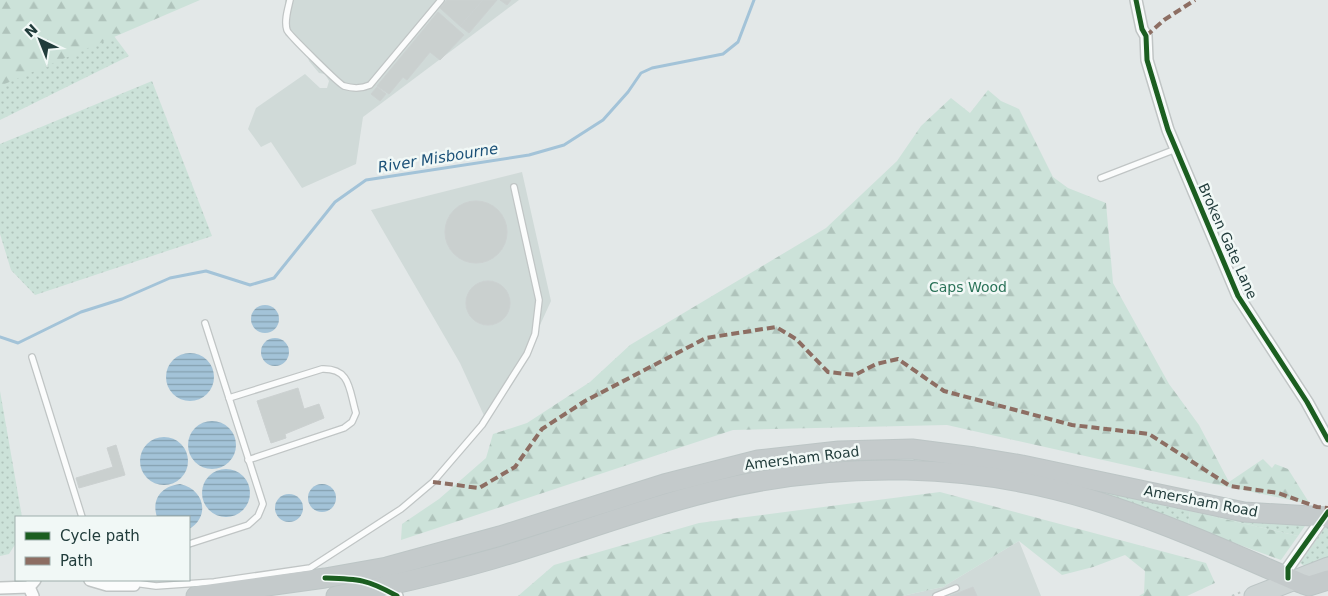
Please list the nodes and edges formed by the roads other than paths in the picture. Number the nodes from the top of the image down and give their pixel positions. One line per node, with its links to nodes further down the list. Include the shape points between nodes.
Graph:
1 (290, 0): 2 (lane, via 286,22 290,36 318,61 335,82 362,88 370,85)
2 (441, 0)
3 (1136, 0): 4 (street, Broken Gate Lane, via 1155,91)
4 (1176, 149): 5 (lane); 10 (street, Broken Gate Lane, via 1238,296)
5 (1101, 178)
6 (514, 187): 20 (lane, via 539,300 535,334 527,354 482,425 434,482 401,509 310,568 214,582 156,586)
7 (205, 323): 9 (lane)
8 (32, 357): 12 (lane)
9 (229, 398): 11 (lane); 11 (lane, via 322,369 336,368 344,375 356,413 344,428)
10 (1328, 440)
11 (248, 460): 14 (lane, via 262,504 258,516 248,525)
12 (82, 516)
13 (1326, 516): 16 (highway, Amersham Road, via 1244,512 974,457 912,449 839,452 758,460 664,484 424,557); 17 (street, via 1288,568)
14 (190, 544)
15 (1328, 567): 17 (main road)
16 (325, 578): 24 (street, via 358,580); 25 (highway, Amersham Road)
17 (1291, 579): 18 (highway, via 1309,586); 24 (highway, via 1102,503 1016,480 929,470 880,469 768,480 710,492); 28 (main road)
18 (1328, 580)
19 (94, 581): 20 (street, via 107,584)
20 (134, 582)
21 (0, 588): 22 (street)
22 (32, 588)
23 (956, 588): 27 (lane)
24 (389, 592): 26 (highway)
25 (196, 596)
26 (336, 596)
27 (936, 596)
28 (1254, 596)

